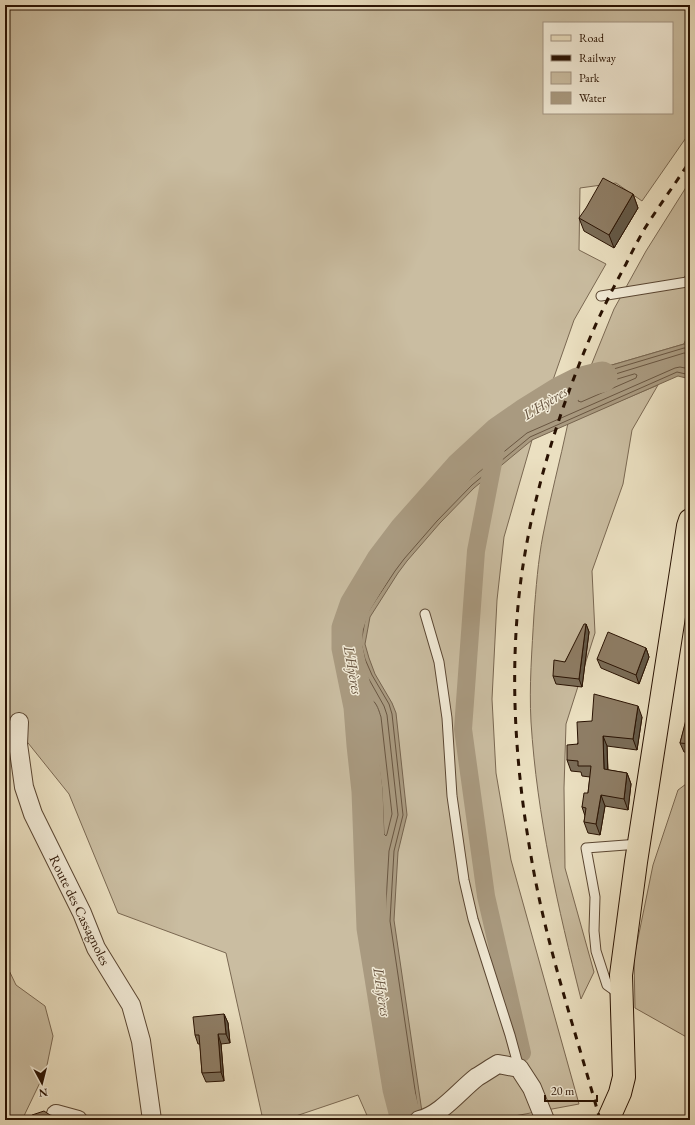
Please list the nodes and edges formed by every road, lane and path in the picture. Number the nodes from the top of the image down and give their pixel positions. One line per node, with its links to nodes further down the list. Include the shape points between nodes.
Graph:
1 (690, 278): 2 (lane, via 687,282)
2 (601, 296)
3 (690, 520): 6 (main road)
4 (425, 614): 8 (lane, via 439,662 447,718 452,796 464,880 473,919)
5 (19, 722): 12 (street, Route des Cassagnoles, via 18,744 24,787 33,814 79,906 96,948 131,1005 141,1041)
6 (639, 844): 7 (main road, via 621,975); 7 (lane, via 586,848 595,897 596,951 607,985)
7 (622, 996): 14 (main road, via 624,1077)
8 (519, 1068): 10 (street, via 498,1064 477,1077 439,1110); 13 (street, via 532,1088)
9 (56, 1114): 11 (street)
10 (422, 1119)
11 (78, 1120)
12 (152, 1120)
13 (545, 1120)
14 (608, 1120)

